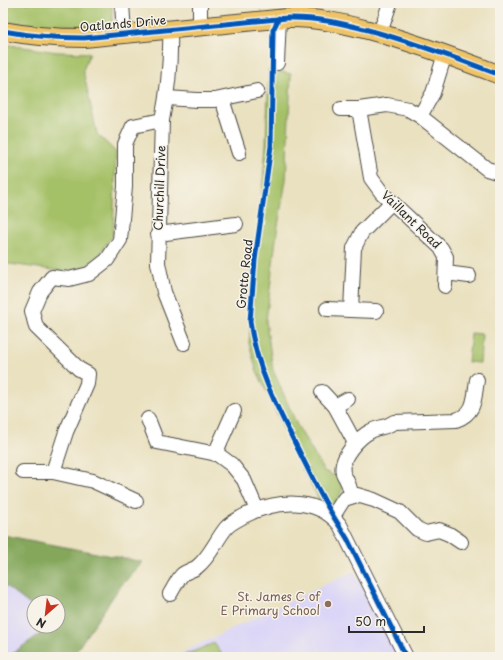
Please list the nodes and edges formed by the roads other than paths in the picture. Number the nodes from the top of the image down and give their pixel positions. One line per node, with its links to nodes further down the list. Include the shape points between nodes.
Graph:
1 (122, 3): 9 (street)
2 (200, 3): 5 (street)
3 (390, 3): 8 (street)
4 (279, 18): 5 (main road, Oatlands Drive); 8 (main road, Oatlands Drive, via 298,17 334,22); 11 (street)
5 (200, 26): 6 (main road, Oatlands Drive)
6 (170, 29): 9 (main road, Oatlands Drive); 14 (street, Churchill Drive, via 171,51)
7 (3, 31): 9 (main road, Oatlands Drive, via 28,36 65,38)
8 (380, 33): 10 (main road, Oatlands Drive)
9 (124, 35)
10 (445, 54): 12 (main road, Oatlands Drive); 18 (street, via 433,93)
11 (277, 63)
12 (500, 75)
13 (257, 91): 15 (street)
14 (166, 98): 15 (street); 19 (street, Churchill Drive)
15 (222, 99): 20 (street)
16 (341, 109): 17 (street)
17 (359, 109): 18 (street, via 387,105 408,109); 22 (street, Vaillant Road, via 372,178)
18 (420, 116): 21 (street, via 487,169)
19 (162, 120): 24 (street, Churchill Drive); 39 (street, via 133,126 125,144 125,187 120,240 107,260 89,274 69,278 52,277 40,292 32,311 36,327 79,369 88,374 87,384 66,432)
20 (239, 153)
21 (500, 173)
22 (392, 202): 25 (street, Vaillant Road, via 441,248 446,257 445,280); 27 (street, via 362,232 354,248)
23 (236, 224): 24 (street)
24 (158, 234): 29 (street, Churchill Drive, via 158,263 164,292)
25 (469, 276)
26 (327, 309): 27 (street)
27 (351, 310): 28 (street)
28 (376, 311)
29 (184, 343)
30 (477, 380): 36 (street, via 474,405 461,418 394,422 387,427 372,430)
31 (322, 392): 33 (street)
32 (348, 398): 33 (street)
33 (335, 406): 36 (street)
34 (234, 411): 37 (street)
35 (148, 419): 37 (street, via 157,442)
36 (355, 443): 40 (street, via 347,454 343,469)
37 (215, 454): 42 (street, via 232,465 244,480)
38 (23, 472): 39 (street)
39 (53, 472): 41 (street, via 93,481)
40 (352, 496): 43 (street, via 344,499); 44 (street, via 374,500 400,512 417,529 426,533 439,530)
41 (136, 501)
42 (256, 510): 43 (street, via 290,504 306,505); 45 (street, via 227,526 210,552 197,567 182,574)
43 (333, 516): 46 (street, via 348,540)
44 (461, 542)
45 (170, 594)
46 (406, 657)

